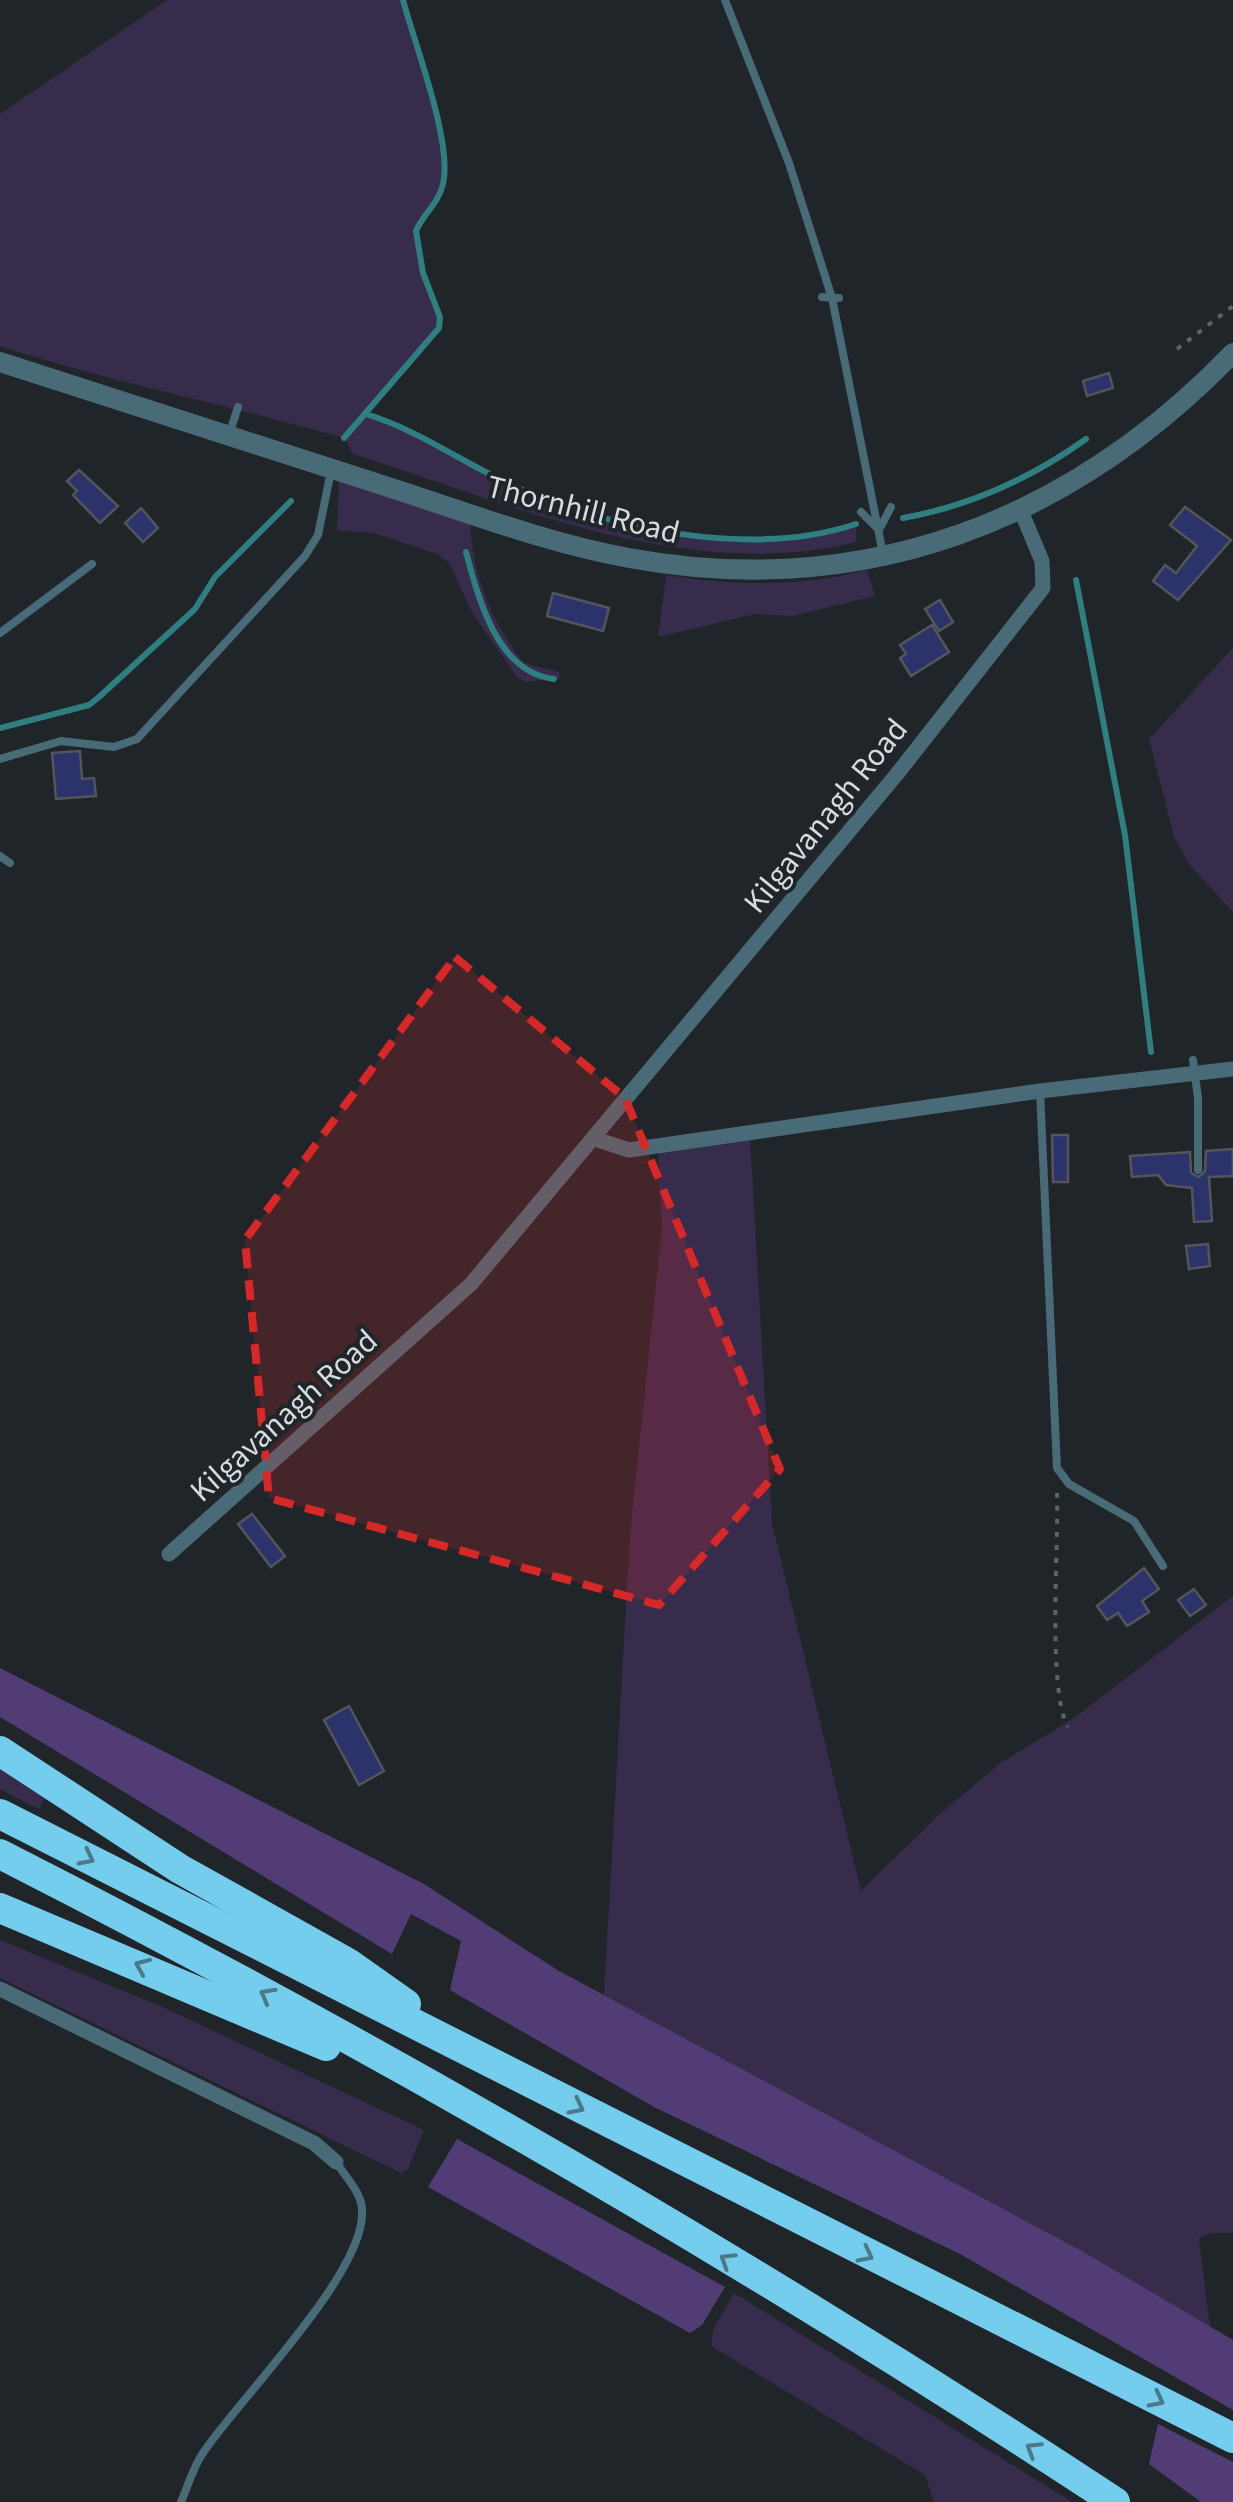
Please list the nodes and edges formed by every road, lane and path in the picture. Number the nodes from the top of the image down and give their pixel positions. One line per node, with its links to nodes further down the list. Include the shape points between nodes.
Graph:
1 (726, 0): 12 (lane, via 831,298)
2 (1233, 306): 3 (path)
3 (1177, 350)
4 (1233, 353): 10 (street, Thornhill Road, via 1127,447)
5 (0, 362): 7 (street, Thornhill Road)
6 (238, 407): 7 (lane)
7 (228, 436): 8 (street, Thornhill Road)
8 (331, 469): 13 (street, Thornhill Road, via 568,544 643,560 807,570); 16 (lane, via 318,535 305,556 137,739 114,747 61,741)
9 (891, 508): 12 (lane)
10 (1022, 511): 13 (street, Thornhill Road); 22 (street, Kilgavanagh Road, via 1042,561 1043,588)
11 (861, 512): 12 (lane)
12 (878, 530): 13 (lane)
13 (884, 558)
14 (92, 564): 15 (lane)
15 (0, 633)
16 (0, 759)
17 (0, 856): 18 (lane)
18 (10, 863)
19 (1194, 1066): 20 (street); 21 (street); 23 (lane)
20 (1233, 1069)
21 (1040, 1090): 22 (street, via 628,1150); 24 (lane)
22 (594, 1139): 25 (street, Kilgavanagh Road, via 471,1284)
23 (1198, 1170)
24 (1057, 1468): 26 (lane, via 1069,1484 1134,1521); 27 (path, via 1058,1676)
25 (169, 1554)
26 (1163, 1566)
27 (1068, 1727)
28 (0, 1751): 33 (highway, via 180,1869 348,1963)
29 (0, 1814): 33 (highway, one-way to 33)
30 (0, 1854): 34 (highway, one-way to 30)
31 (0, 1908): 34 (highway, one-way to 31)
32 (0, 1988): 35 (street, via 314,2142)
33 (490, 2063): 36 (highway, one-way to 36)
34 (444, 2093): 38 (highway, one-way to 34, via 613,2190)
35 (336, 2162): 37 (lane, via 360,2198 354,2244 286,2354 202,2454)
36 (1233, 2438)
37 (181, 2502)
38 (1115, 2502)

